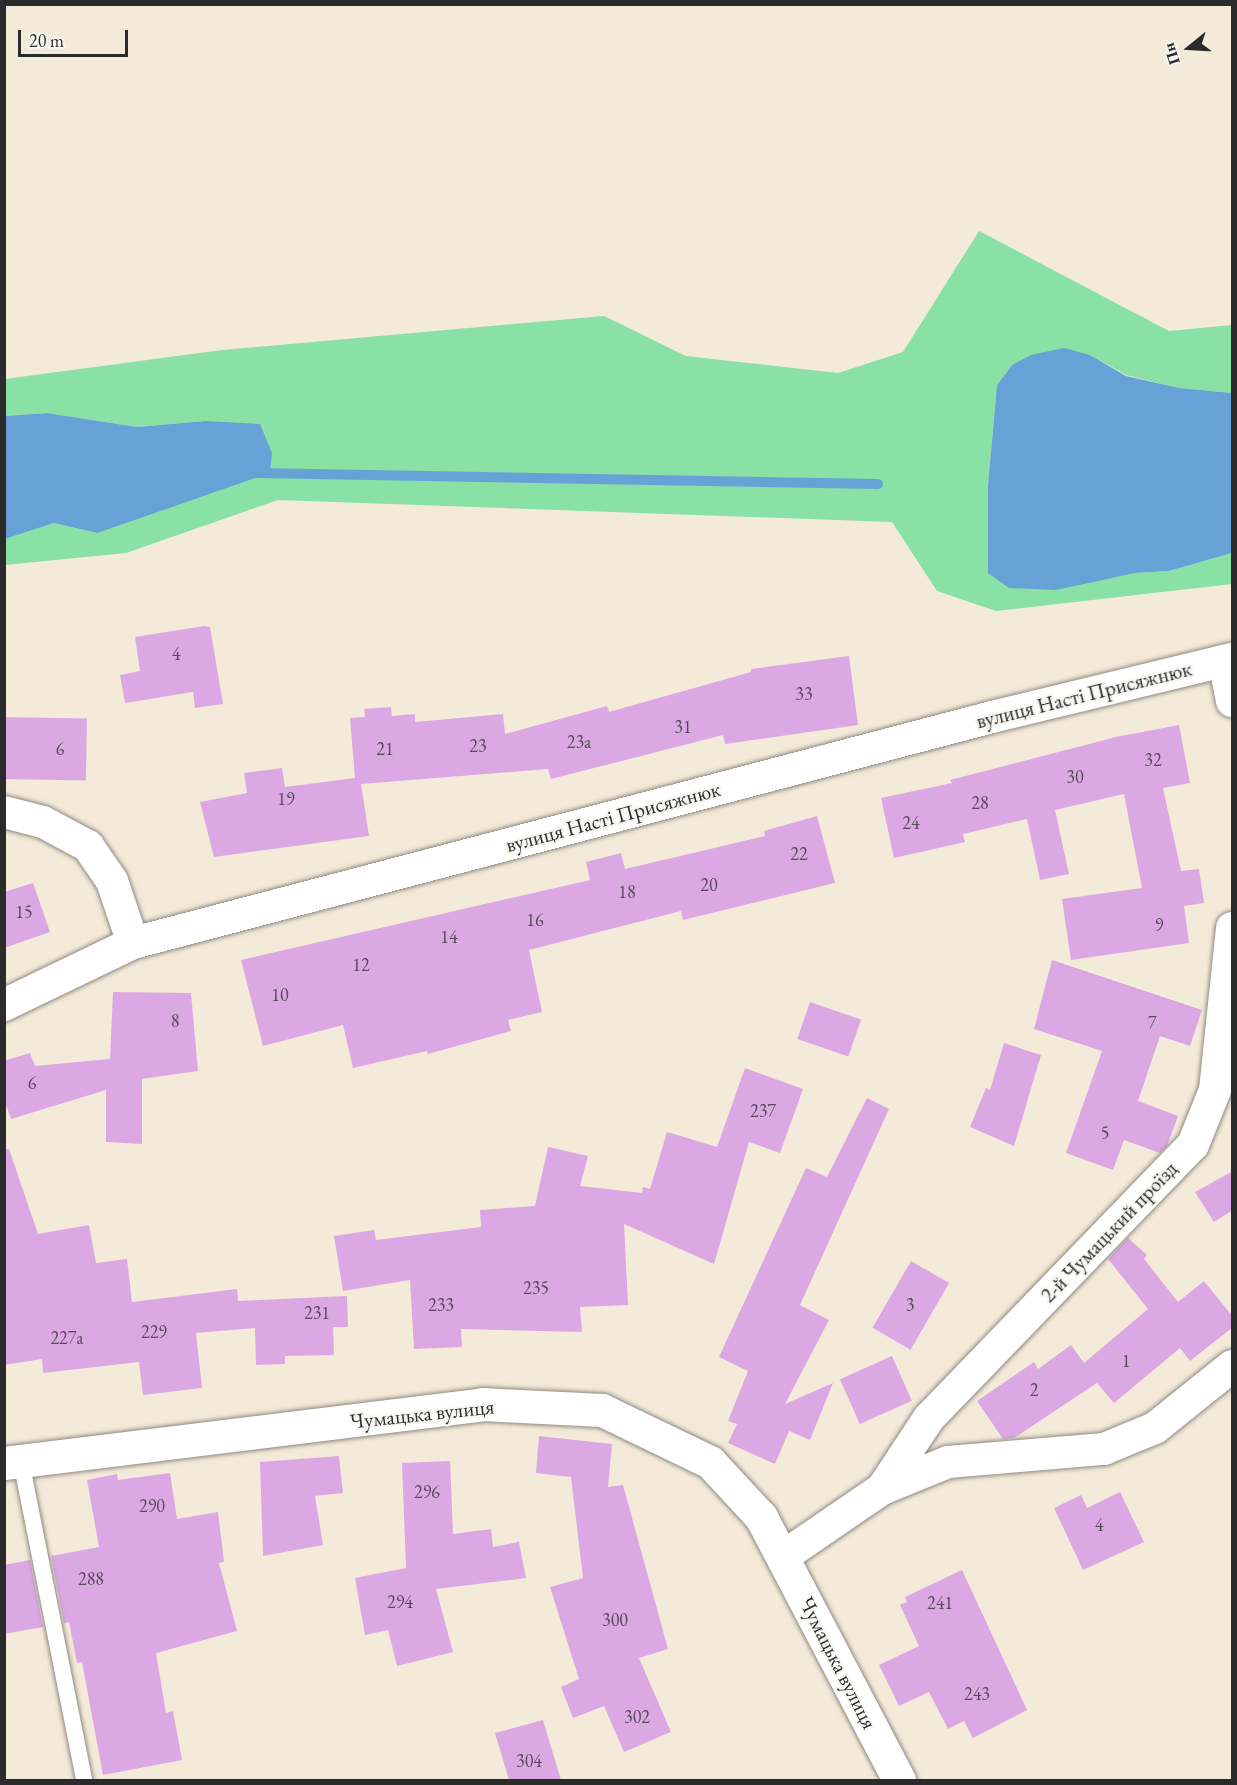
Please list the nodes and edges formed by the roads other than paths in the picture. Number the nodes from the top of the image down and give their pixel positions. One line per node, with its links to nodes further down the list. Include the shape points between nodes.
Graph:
1 (1228, 660): 2 (street); 5 (street, вулиця Насті Присяжнюк, via 992,717)
2 (1233, 701)
3 (4, 812): 5 (street, via 43,822 88,846 112,881)
4 (1233, 928): 9 (street, 2-й Чумацький проїзд, via 1215,1090 1193,1144 929,1418)
5 (133, 943): 6 (street, вулиця Насті Присяжнюк)
6 (4, 1005)
7 (1233, 1366): 9 (street, via 1155,1428 1104,1449 948,1462)
8 (13, 1462): 10 (street, Чумацька вулиця, via 482,1404 602,1410 710,1462 761,1517); 11 (lane)
9 (882, 1489): 10 (street)
10 (784, 1556): 12 (street, Чумацька вулиця)
11 (84, 1780)
12 (899, 1780)

